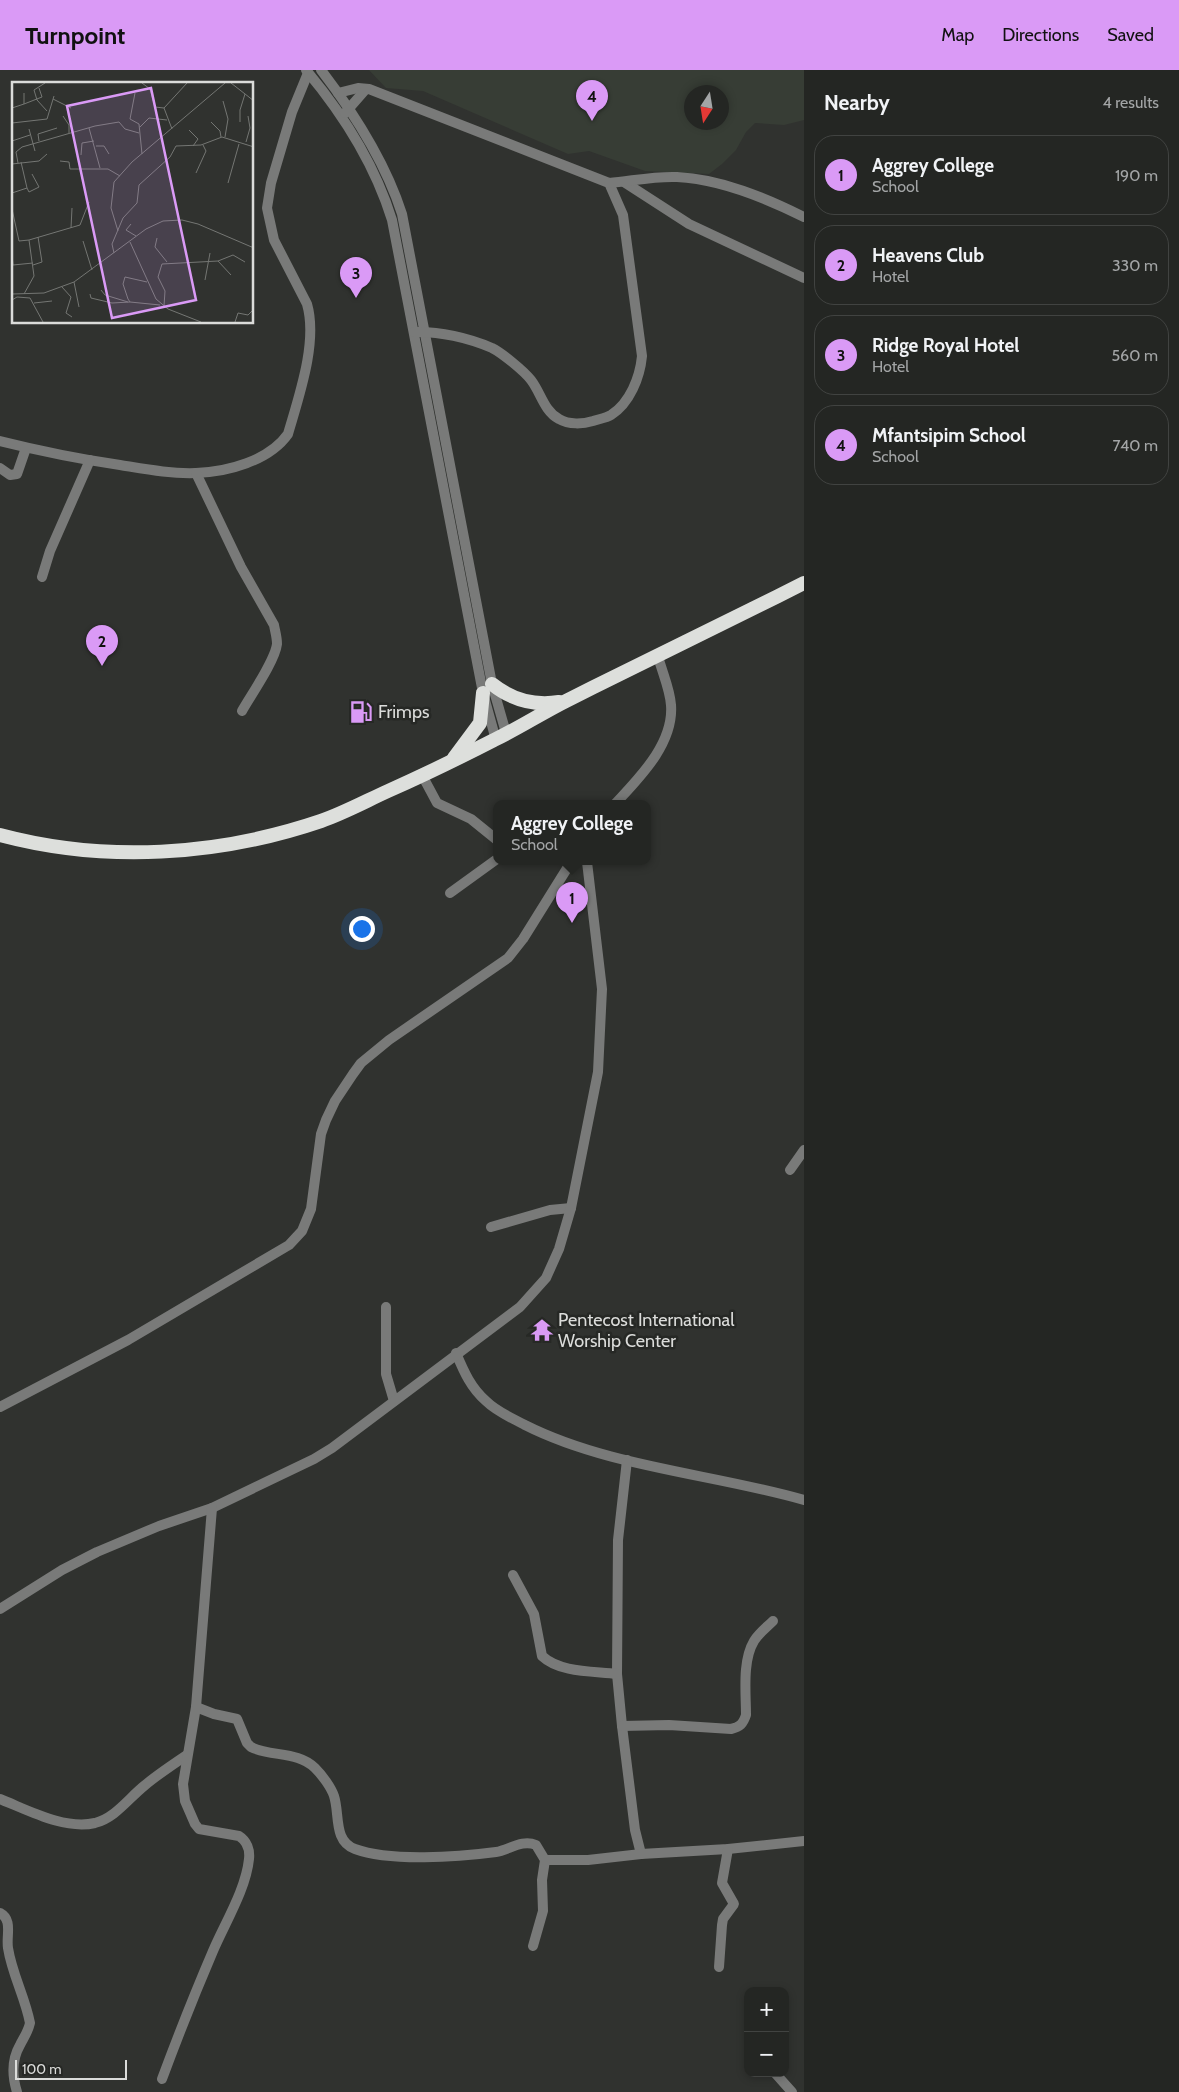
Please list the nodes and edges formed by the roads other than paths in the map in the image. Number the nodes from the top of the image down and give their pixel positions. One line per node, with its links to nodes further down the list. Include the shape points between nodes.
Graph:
1 (321, 70): 4 (street)
2 (307, 72): 5 (street); 16 (street, via 267,199 274,240 310,314 305,370 288,434 276,448 244,464)
3 (366, 90): 4 (street, via 358,88); 5 (street); 7 (street)
4 (338, 93): 5 (street)
5 (345, 113): 10 (street, via 375,151 400,208); 11 (street, via 389,211)
6 (624, 182): 7 (street); 8 (street, via 658,178 698,179 743,191); 9 (street, via 690,224)
7 (609, 183): 10 (street, via 623,215 642,356 636,380 621,407 609,416 587,423 561,420 550,413 529,377 498,352 459,338)
8 (804, 217)
9 (804, 278)
10 (425, 331): 11 (street); 20 (street)
11 (414, 332): 20 (street)
12 (0, 442): 13 (street)
13 (26, 448): 14 (street); 15 (street, via 17,474 10,475)
14 (90, 460): 16 (street); 17 (street)
15 (0, 468)
16 (196, 473): 22 (street, via 241,567 274,624 276,634 273,656)
17 (42, 577)
18 (804, 583): 19 (highway)
19 (658, 656): 21 (highway); 26 (street, via 671,705 667,731 660,750)
20 (488, 689): 21 (highway, via 531,702 546,704); 23 (street); 24 (highway, via 480,723)
21 (567, 700): 23 (highway)
22 (242, 711)
23 (501, 737): 24 (highway)
24 (454, 759): 25 (highway)
25 (422, 776): 27 (highway, via 322,820 261,838 211,848 148,852 78,849); 28 (street, via 437,803 471,819)
26 (618, 800)
27 (0, 835)
28 (493, 837)
29 (493, 862): 32 (street)
30 (569, 865): 40 (street, via 508,958 388,1040 361,1063 334,1101 326,1120 321,1134 311,1210 302,1231 289,1245 128,1340)
31 (587, 865): 35 (street, via 602,989 600,1050)
32 (450, 893)
33 (804, 1150): 34 (street)
34 (790, 1170)
35 (571, 1208): 36 (street, via 550,1210); 38 (street, via 546,1278 520,1307)
36 (491, 1227)
37 (386, 1307): 39 (street, via 386,1374)
38 (456, 1353): 39 (street); 41 (street, via 473,1387 487,1403 509,1417 550,1436)
39 (394, 1401): 43 (street, via 320,1455)
40 (0, 1407)
41 (627, 1460): 42 (street); 47 (street, via 618,1540)
42 (804, 1500)
43 (212, 1508): 45 (street, via 97,1552); 48 (street)
44 (513, 1575): 47 (street, via 534,1614 542,1656 546,1660 568,1667)
45 (0, 1609)
46 (773, 1621): 49 (street, via 759,1634 750,1652 746,1715 737,1728)
47 (617, 1674): 49 (street)
48 (196, 1707): 50 (street); 55 (street, via 237,1719 251,1747 298,1758 316,1768 332,1790 342,1840 348,1846 370,1854 431,1856 500,1851 531,1843)
49 (622, 1726): 54 (street)
50 (187, 1755): 51 (street, via 151,1780 114,1814 95,1823 62,1822); 60 (street, via 183,1794 195,1824 204,1832 239,1836 244,1839 250,1857 244,1881 197,1987)
51 (0, 1799)
52 (804, 1841): 53 (street)
53 (728, 1849): 54 (street); 58 (street, via 722,1883 734,1904 723,1919)
54 (641, 1854): 55 (street, via 588,1860)
55 (545, 1860): 57 (street, via 543,1912)
56 (0, 1913): 61 (street, via 8,1921 8,1947 30,2023 14,2060)
57 (533, 1946)
58 (719, 1967)
59 (779, 2077): 62 (street)
60 (162, 2079)
61 (16, 2092)
62 (792, 2092)

